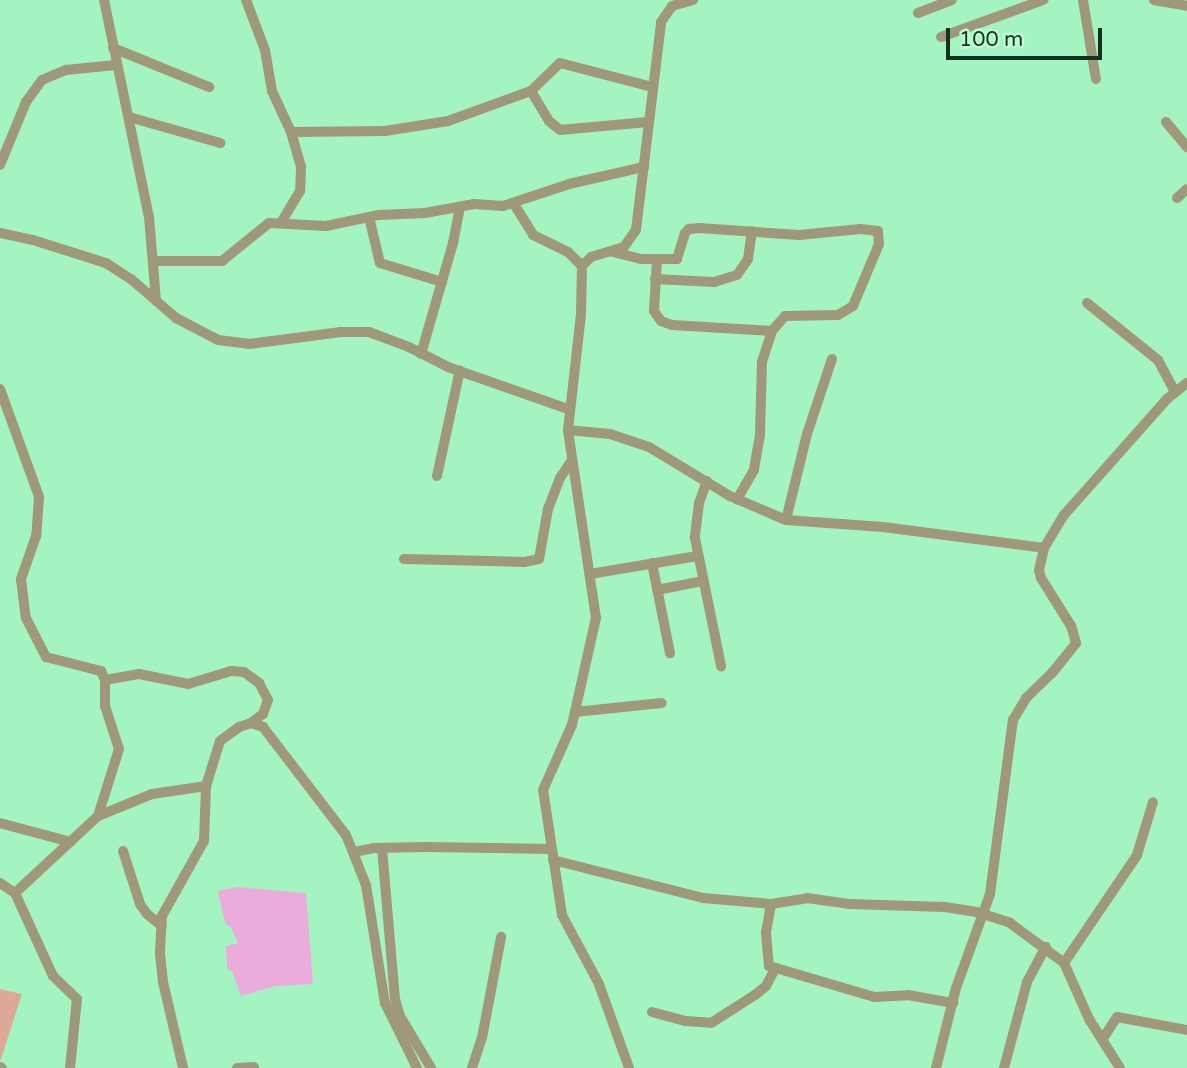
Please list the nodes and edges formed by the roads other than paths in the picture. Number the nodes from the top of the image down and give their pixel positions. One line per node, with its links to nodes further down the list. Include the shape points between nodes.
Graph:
1 (104, 0): 11 (street)
2 (246, 0): 20 (street, via 265,50 272,91)
3 (693, 0): 15 (street, via 672,6 663,15)
4 (952, 0): 9 (street)
5 (1042, 0): 10 (street)
6 (1083, 0): 13 (street)
7 (1154, 0): 8 (street)
8 (1187, 6)
9 (918, 13)
10 (941, 37)
11 (113, 48): 12 (street); 14 (street)
12 (116, 65): 17 (street); 23 (street, via 66,70 43,80 26,102)
13 (1096, 79)
14 (209, 87)
15 (653, 87): 16 (street, via 560,63); 18 (street)
16 (531, 91): 18 (street, via 560,130); 20 (street, via 426,125 361,132)
17 (129, 117): 21 (street); 35 (street)
18 (648, 122): 24 (street)
19 (1166, 122): 22 (street)
20 (291, 132): 30 (street, via 302,184)
21 (220, 143)
22 (1187, 147)
23 (0, 165)
24 (644, 167): 27 (street, via 569,184); 33 (street, via 636,230 631,240)
25 (1187, 189): 26 (street)
26 (1177, 198)
27 (514, 204): 28 (street); 36 (street, via 533,235 568,252)
28 (460, 207): 29 (street); 38 (street)
29 (369, 217): 30 (street, via 326,226); 38 (street, via 380,263)
30 (281, 223): 35 (street, via 264,225 222,261)
31 (752, 231): 34 (street, via 689,229 677,260); 37 (street, via 748,259 737,275 714,282); 41 (street, via 799,235 872,229 880,237 853,306 838,315 785,316)
32 (0, 233): 39 (street, via 106,262)
33 (614, 251): 34 (street); 36 (street, via 591,257)
34 (657, 260): 37 (street)
35 (154, 261): 39 (street)
36 (582, 266): 48 (street, via 581,314)
37 (655, 279): 41 (street, via 654,311 662,321)
38 (442, 282): 42 (street)
39 (156, 301): 42 (street, via 194,329 234,344 356,331 382,336)
40 (1087, 303): 47 (street, via 1157,360)
41 (772, 331): 53 (street, via 762,362 756,461)
42 (421, 354): 44 (street)
43 (832, 359): 54 (street)
44 (460, 370): 48 (street); 51 (street)
45 (1187, 383): 47 (street)
46 (0, 389): 64 (street, via 39,497 36,536 21,579 26,618 46,657 101,671)
47 (1175, 392): 55 (street, via 1064,515)
48 (568, 409): 49 (street)
49 (568, 430): 50 (street); 52 (street, via 635,441)
50 (572, 460): 57 (street, via 548,509 539,559); 59 (street)
51 (437, 476)
52 (707, 481): 53 (street); 56 (street, via 696,523)
53 (737, 499): 54 (street)
54 (786, 520): 55 (street, via 883,527)
55 (1044, 548): 80 (street, via 1041,578 1071,626 1076,643 1026,698 1013,720)
56 (697, 556): 58 (street); 60 (street)
57 (404, 559)
58 (652, 563): 59 (street); 61 (street)
59 (590, 573): 66 (street, via 596,618)
60 (703, 581): 61 (street); 63 (street)
61 (657, 590): 62 (street)
62 (670, 653)
63 (721, 666)
64 (105, 680): 67 (street, via 139,674 188,684 231,671 244,672 259,683 268,700 263,713); 70 (street, via 106,706 119,749)
65 (662, 703): 66 (street)
66 (576, 707): 76 (street, via 544,790)
67 (251, 723): 68 (street, via 220,741); 75 (street, via 262,727)
68 (206, 786): 70 (street, via 152,794); 81 (street, via 204,841 167,903)
69 (1153, 802): 84 (street, via 1137,855)
70 (99, 816): 72 (street)
71 (0, 823): 72 (street)
72 (71, 842): 78 (street)
73 (378, 848): 75 (street); 76 (street); 95 (street, via 395,999)
74 (123, 851): 81 (street, via 140,904)
75 (356, 851): 94 (street, via 371,905 385,1003)
76 (552, 855): 79 (street, via 703,898); 97 (street, via 562,915 599,984)
77 (0, 883): 78 (street)
78 (15, 893): 91 (street, via 53,976 77,999)
79 (771, 904): 80 (street, via 807,898); 85 (street, via 767,961)
80 (985, 914): 83 (street, via 1010,923); 86 (street)
81 (162, 926): 92 (street, via 163,982)
82 (501, 937): 96 (street)
83 (1046, 947): 84 (street); 99 (street, via 1027,982)
84 (1064, 963): 89 (street)
85 (775, 969): 86 (street, via 874,997 916,996); 87 (street, via 766,986 711,1023)
86 (953, 1003): 98 (street)
87 (652, 1012)
88 (1187, 1030): 89 (street, via 1117,1017)
89 (1102, 1040): 100 (street)
90 (254, 1067): 93 (street)
91 (70, 1068)
92 (183, 1068)
93 (237, 1068)
94 (417, 1068)
95 (431, 1068)
96 (472, 1068)
97 (629, 1068)
98 (936, 1068)
99 (1004, 1068)
100 (1120, 1068)

